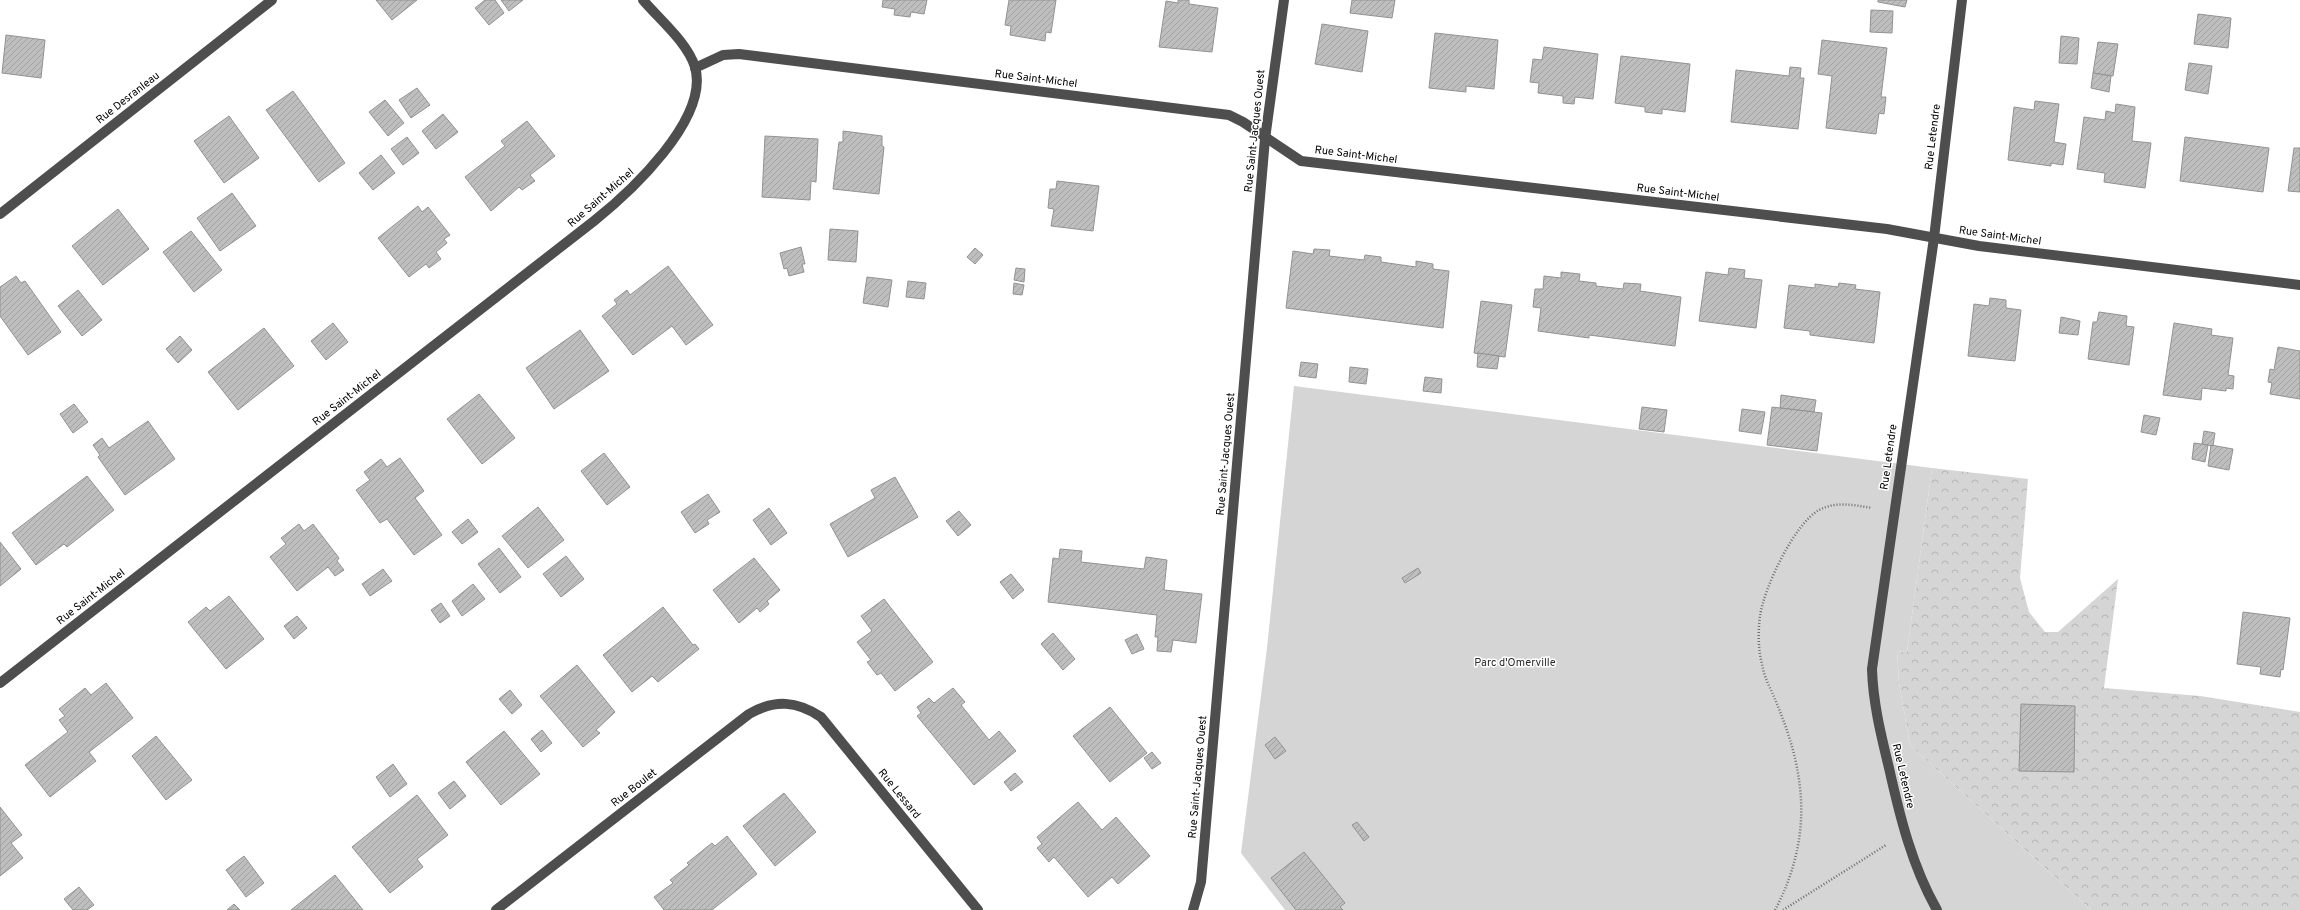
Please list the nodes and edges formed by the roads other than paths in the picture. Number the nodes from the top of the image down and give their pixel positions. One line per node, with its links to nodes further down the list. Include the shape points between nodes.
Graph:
1 (272, 0): 7 (street, Rue Desranleau)
2 (644, 0): 5 (street, via 684,48)
3 (1284, 0): 6 (street, Rue Saint-Jacques Ouest)
4 (1962, 0): 8 (street, Rue Letendre)
5 (695, 68): 6 (street, Rue Saint-Michel, via 723,55 740,54 1229,116 1243,122); 10 (street, Rue Saint-Michel, via 694,99 685,120 655,164 618,202)
6 (1265, 139): 8 (street, Rue Saint-Michel, via 1301,161 1888,229); 14 (street, Rue Saint-Jacques Ouest, via 1201,882)
7 (2, 210)
8 (1934, 238): 9 (street, Rue Saint-Michel, via 1979,246); 15 (street, Rue Letendre, via 1874,649 1872,689 1904,834)
9 (2300, 285)
10 (0, 683)
11 (794, 704): 12 (street, Rue Boulet, via 771,704 749,714); 13 (street, Rue Lessard, via 821,717)
12 (496, 910)
13 (978, 910)
14 (1192, 910)
15 (1937, 910)

